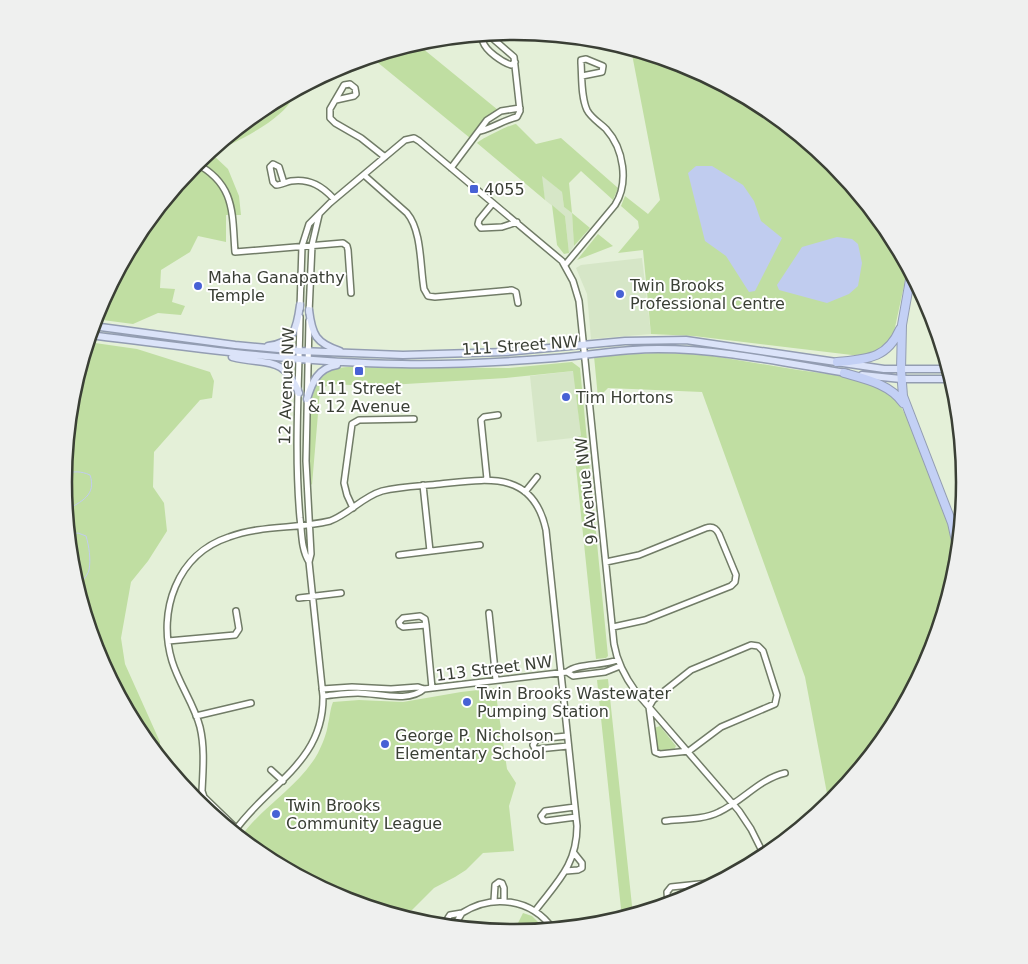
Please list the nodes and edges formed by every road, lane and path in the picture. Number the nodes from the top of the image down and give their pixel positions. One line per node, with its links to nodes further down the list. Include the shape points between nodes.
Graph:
1 (483, 41): 3 (street, via 505,63 511,65)
2 (495, 41): 3 (street, via 512,54)
3 (515, 62): 6 (street)
4 (582, 76): 4 (street, via 602,72 603,66 582,59); 18 (street, via 586,108 609,133 618,149 622,185 615,206)
5 (336, 100): 8 (street, via 330,111 331,119 362,138)
6 (520, 108): 7 (street, via 496,114); 7 (street, via 517,117)
7 (480, 131): 10 (street)
8 (384, 157): 10 (street, 12 Avenue NW, via 405,140 415,139); 11 (street, 12 Avenue NW)
9 (202, 168): 17 (street, via 217,180 229,197 235,252)
10 (451, 168): 14 (street, 12 Avenue NW)
11 (364, 175): 13 (street, 12 Avenue NW); 21 (street, via 412,220 426,294 435,297 513,290 517,293)
12 (284, 183): 13 (street, via 301,181 316,184)
13 (334, 199): 15 (street, 12 Avenue NW)
14 (493, 202): 16 (street, 12 Avenue NW); 16 (street, via 479,220 481,228)
15 (319, 215): 17 (street, 12 Avenue NW); 17 (street, 12 Avenue NW, via 309,224)
16 (517, 222): 18 (street, 12 Avenue NW)
17 (307, 245): 20 (street, via 345,244); 22 (street, 12 Avenue NW); 23 (street, 12 Avenue NW)
18 (565, 265): 27 (street, 9 Avenue NW, via 578,296)
19 (909, 285): 24 (highway)
20 (351, 293)
21 (518, 303)
22 (300, 305): 28 (main road, via 296,328 290,337 276,345); 30 (street, 12 Avenue NW)
23 (310, 310): 31 (street, 12 Avenue NW); 32 (main road, via 311,328 319,341)
24 (902, 325): 36 (highway, via 894,342 880,354); 38 (highway)
25 (100, 327): 28 (main road, 111 Street NW)
26 (97, 336): 29 (main road, 111 Street NW)
27 (584, 345): 32 (main road, 111 Street NW, via 454,355); 33 (street, 9 Avenue NW); 36 (main road, 111 Street NW, via 686,340)
28 (258, 347): 30 (main road, 111 Street NW)
29 (217, 352): 34 (main road, 111 Street NW); 43 (main road, via 281,367 294,381)
30 (300, 352): 31 (main road, 111 Street NW); 34 (street, 12 Avenue NW)
31 (308, 352): 32 (main road, 111 Street NW); 35 (street, 12 Avenue NW)
32 (348, 354)
33 (584, 354): 37 (main road, 111 Street NW, via 470,363); 40 (main road, 111 Street NW, via 656,349 703,351); 60 (street, 9 Avenue NW)
34 (299, 360): 35 (main road, 111 Street NW); 43 (street, 12 Avenue NW)
35 (308, 361): 37 (main road, 111 Street NW); 44 (street, 12 Avenue NW)
36 (837, 362): 38 (main road, 111 Street NW)
37 (349, 363): 44 (main road, via 332,366 319,373 311,384)
38 (901, 370): 39 (main road, 111 Street NW); 41 (highway)
39 (941, 370)
40 (844, 372): 41 (main road, 111 Street NW); 45 (highway, via 883,386)
41 (901, 379): 42 (main road, 111 Street NW); 45 (highway)
42 (944, 379)
43 (299, 394): 54 (street, 12 Avenue NW, via 297,465)
44 (307, 399): 53 (street, 12 Avenue NW)
45 (908, 410): 55 (highway)
46 (498, 415): 49 (street, via 482,420)
47 (414, 419): 52 (street, via 353,422 344,482)
48 (538, 477): 51 (street)
49 (487, 479): 50 (street); 51 (street, via 505,482)
50 (423, 486): 52 (street, via 382,491); 57 (street)
51 (526, 492): 72 (street, via 540,512 546,530)
52 (353, 508): 53 (street, via 334,520)
53 (309, 524): 54 (street); 59 (street, 12 Avenue NW, via 311,554)
54 (301, 525): 59 (street, 12 Avenue NW); 68 (street, via 236,534 216,542 197,556 181,575 170,598)
55 (953, 528)
56 (480, 545): 57 (street)
57 (430, 551): 58 (street)
58 (399, 554)
59 (308, 562): 62 (street, 12 Avenue NW)
60 (606, 562): 67 (street, 9 Avenue NW); 67 (street, via 639,555 706,528 714,528 736,573 731,586 645,620)
61 (341, 593): 62 (street)
62 (312, 596): 63 (street); 75 (street, 12 Avenue NW)
63 (299, 598)
64 (236, 611): 68 (street, via 239,629 235,635)
65 (488, 613): 73 (street)
66 (426, 625): 66 (street, via 420,616 403,618 399,622 403,627); 74 (street)
67 (613, 627): 69 (street, 9 Avenue NW)
68 (168, 642): 80 (street, via 175,668)
69 (617, 660): 70 (street, 9 Avenue NW); 71 (street, 113 Street NW, via 572,668)
70 (620, 666): 71 (street, 113 Street NW, via 605,672 573,676); 79 (street, 9 Avenue NW)
71 (567, 672): 72 (street, 113 Street NW)
72 (560, 673): 73 (street, 113 Street NW); 81 (street)
73 (496, 680): 74 (street, 113 Street NW)
74 (432, 688): 76 (street, 113 Street NW)
75 (322, 689): 76 (street, 113 Street NW); 77 (street, 12 Avenue NW)
76 (424, 689): 77 (street, 113 Street NW, via 419,693 399,696 358,693)
77 (323, 696): 86 (street, 12 Avenue NW, via 321,719 314,740 298,766)
78 (251, 704): 80 (street)
79 (649, 707): 83 (street, 9 Avenue NW); 83 (street, via 655,752); 83 (street, via 653,700 691,670 752,645 763,651 777,695 776,702 721,727)
80 (196, 716): 87 (street, via 203,745 203,794)
81 (567, 736): 82 (street); 82 (street, via 537,740 533,744 535,749)
82 (568, 746): 89 (street)
83 (689, 752): 88 (street, 9 Avenue NW)
84 (271, 770): 86 (street)
85 (786, 773): 88 (street, via 762,782)
86 (283, 781): 92 (street, 12 Avenue NW)
87 (207, 800)
88 (734, 804): 91 (street, via 708,816); 93 (street, 9 Avenue NW)
89 (575, 807): 90 (street); 90 (street, via 545,811 541,816 546,821)
90 (576, 818): 94 (street)
91 (665, 821)
92 (238, 827)
93 (762, 848)
94 (574, 853): 95 (street); 95 (street, via 582,868)
95 (566, 871): 100 (street)
96 (696, 884): 97 (street, via 668,889)
97 (667, 896)
98 (494, 901): 99 (street); 99 (street, via 495,886 499,882 504,888); 101 (street)
99 (504, 901): 100 (street)
100 (535, 911): 102 (street)
101 (462, 913)
102 (547, 923)

